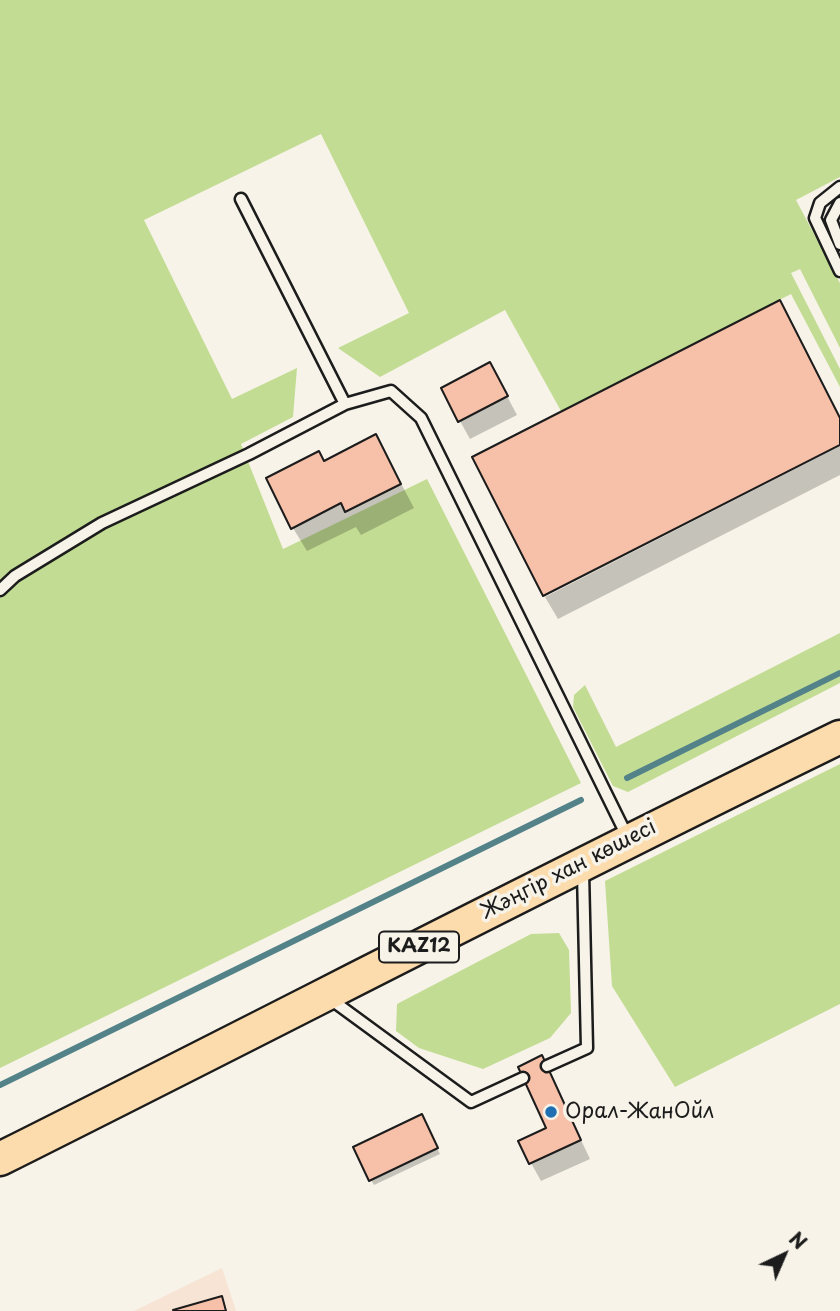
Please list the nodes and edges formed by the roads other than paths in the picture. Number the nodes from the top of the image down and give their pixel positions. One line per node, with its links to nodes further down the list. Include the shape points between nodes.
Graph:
1 (840, 187): 5 (lane, via 820,203 815,218)
2 (241, 200): 6 (lane)
3 (840, 203): 4 (lane, via 831,220)
4 (840, 244)
5 (840, 271)
6 (345, 404): 7 (lane, via 102,523); 9 (lane, via 391,391 421,418)
7 (0, 590)
8 (840, 737): 9 (main road, Жәңгір хан көшесі / KAZ12)
9 (628, 840): 10 (main road, Жәңгір хан көшесі / KAZ12)
10 (583, 862): 11 (main road, Жәңгір хан көшесі / KAZ12); 12 (lane, via 587,1048)
11 (326, 996): 13 (lane, via 471,1102); 14 (main road, Жәңгір хан көшесі / KAZ12)
12 (547, 1066)
13 (523, 1078)
14 (0, 1159)

